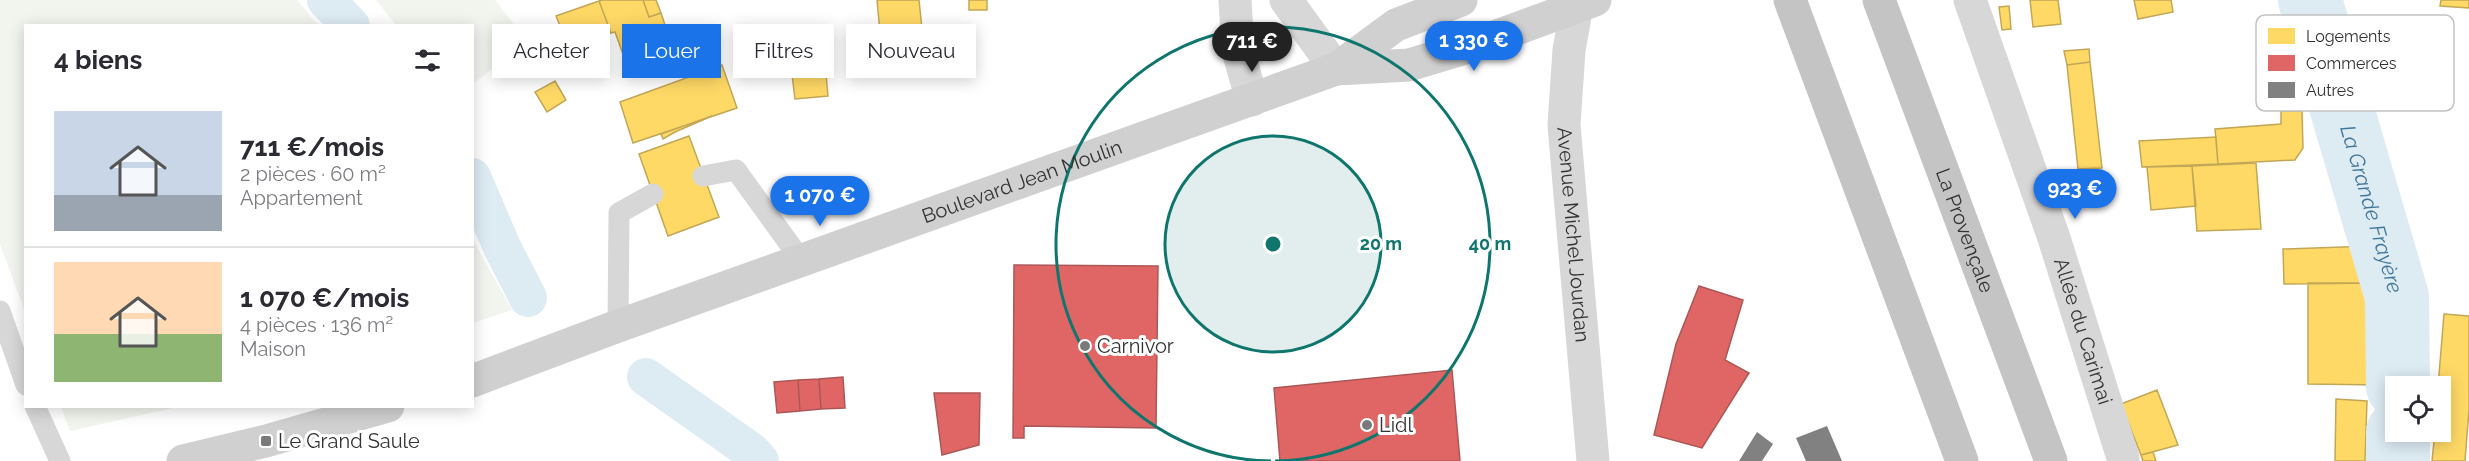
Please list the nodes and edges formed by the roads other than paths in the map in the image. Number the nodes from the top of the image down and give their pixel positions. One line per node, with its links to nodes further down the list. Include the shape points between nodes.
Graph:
1 (1235, 0): 9 (street, via 1238,51)
2 (1286, 0): 8 (street)
3 (1461, 0): 8 (main road, via 1396,25)
4 (1790, 0): 23 (highway)
5 (1970, 0): 19 (street, Allée du Carimai, via 2054,238)
6 (1583, 2): 8 (main road, Avenue Michel Jourdan, via 1409,65); 22 (street, Avenue Michel Jourdan, via 1569,50 1564,125)
7 (1881, 7): 24 (highway, La Provençale)
8 (1336, 69): 9 (main road, Boulevard Jean Moulin)
9 (1252, 100): 12 (main road, Boulevard Jean Moulin)
10 (703, 176): 12 (lane, via 736,170)
11 (653, 194): 14 (lane, via 619,213)
12 (801, 260): 14 (main road, Boulevard Jean Moulin)
13 (0, 311): 15 (lane)
14 (618, 326): 16 (main road, Boulevard Jean Moulin)
15 (24, 379)
16 (474, 380)
17 (36, 408): 20 (lane)
18 (381, 408): 21 (main road)
19 (2123, 458)
20 (60, 461)
21 (183, 461)
22 (1593, 461)
23 (1962, 461)
24 (2051, 461)

